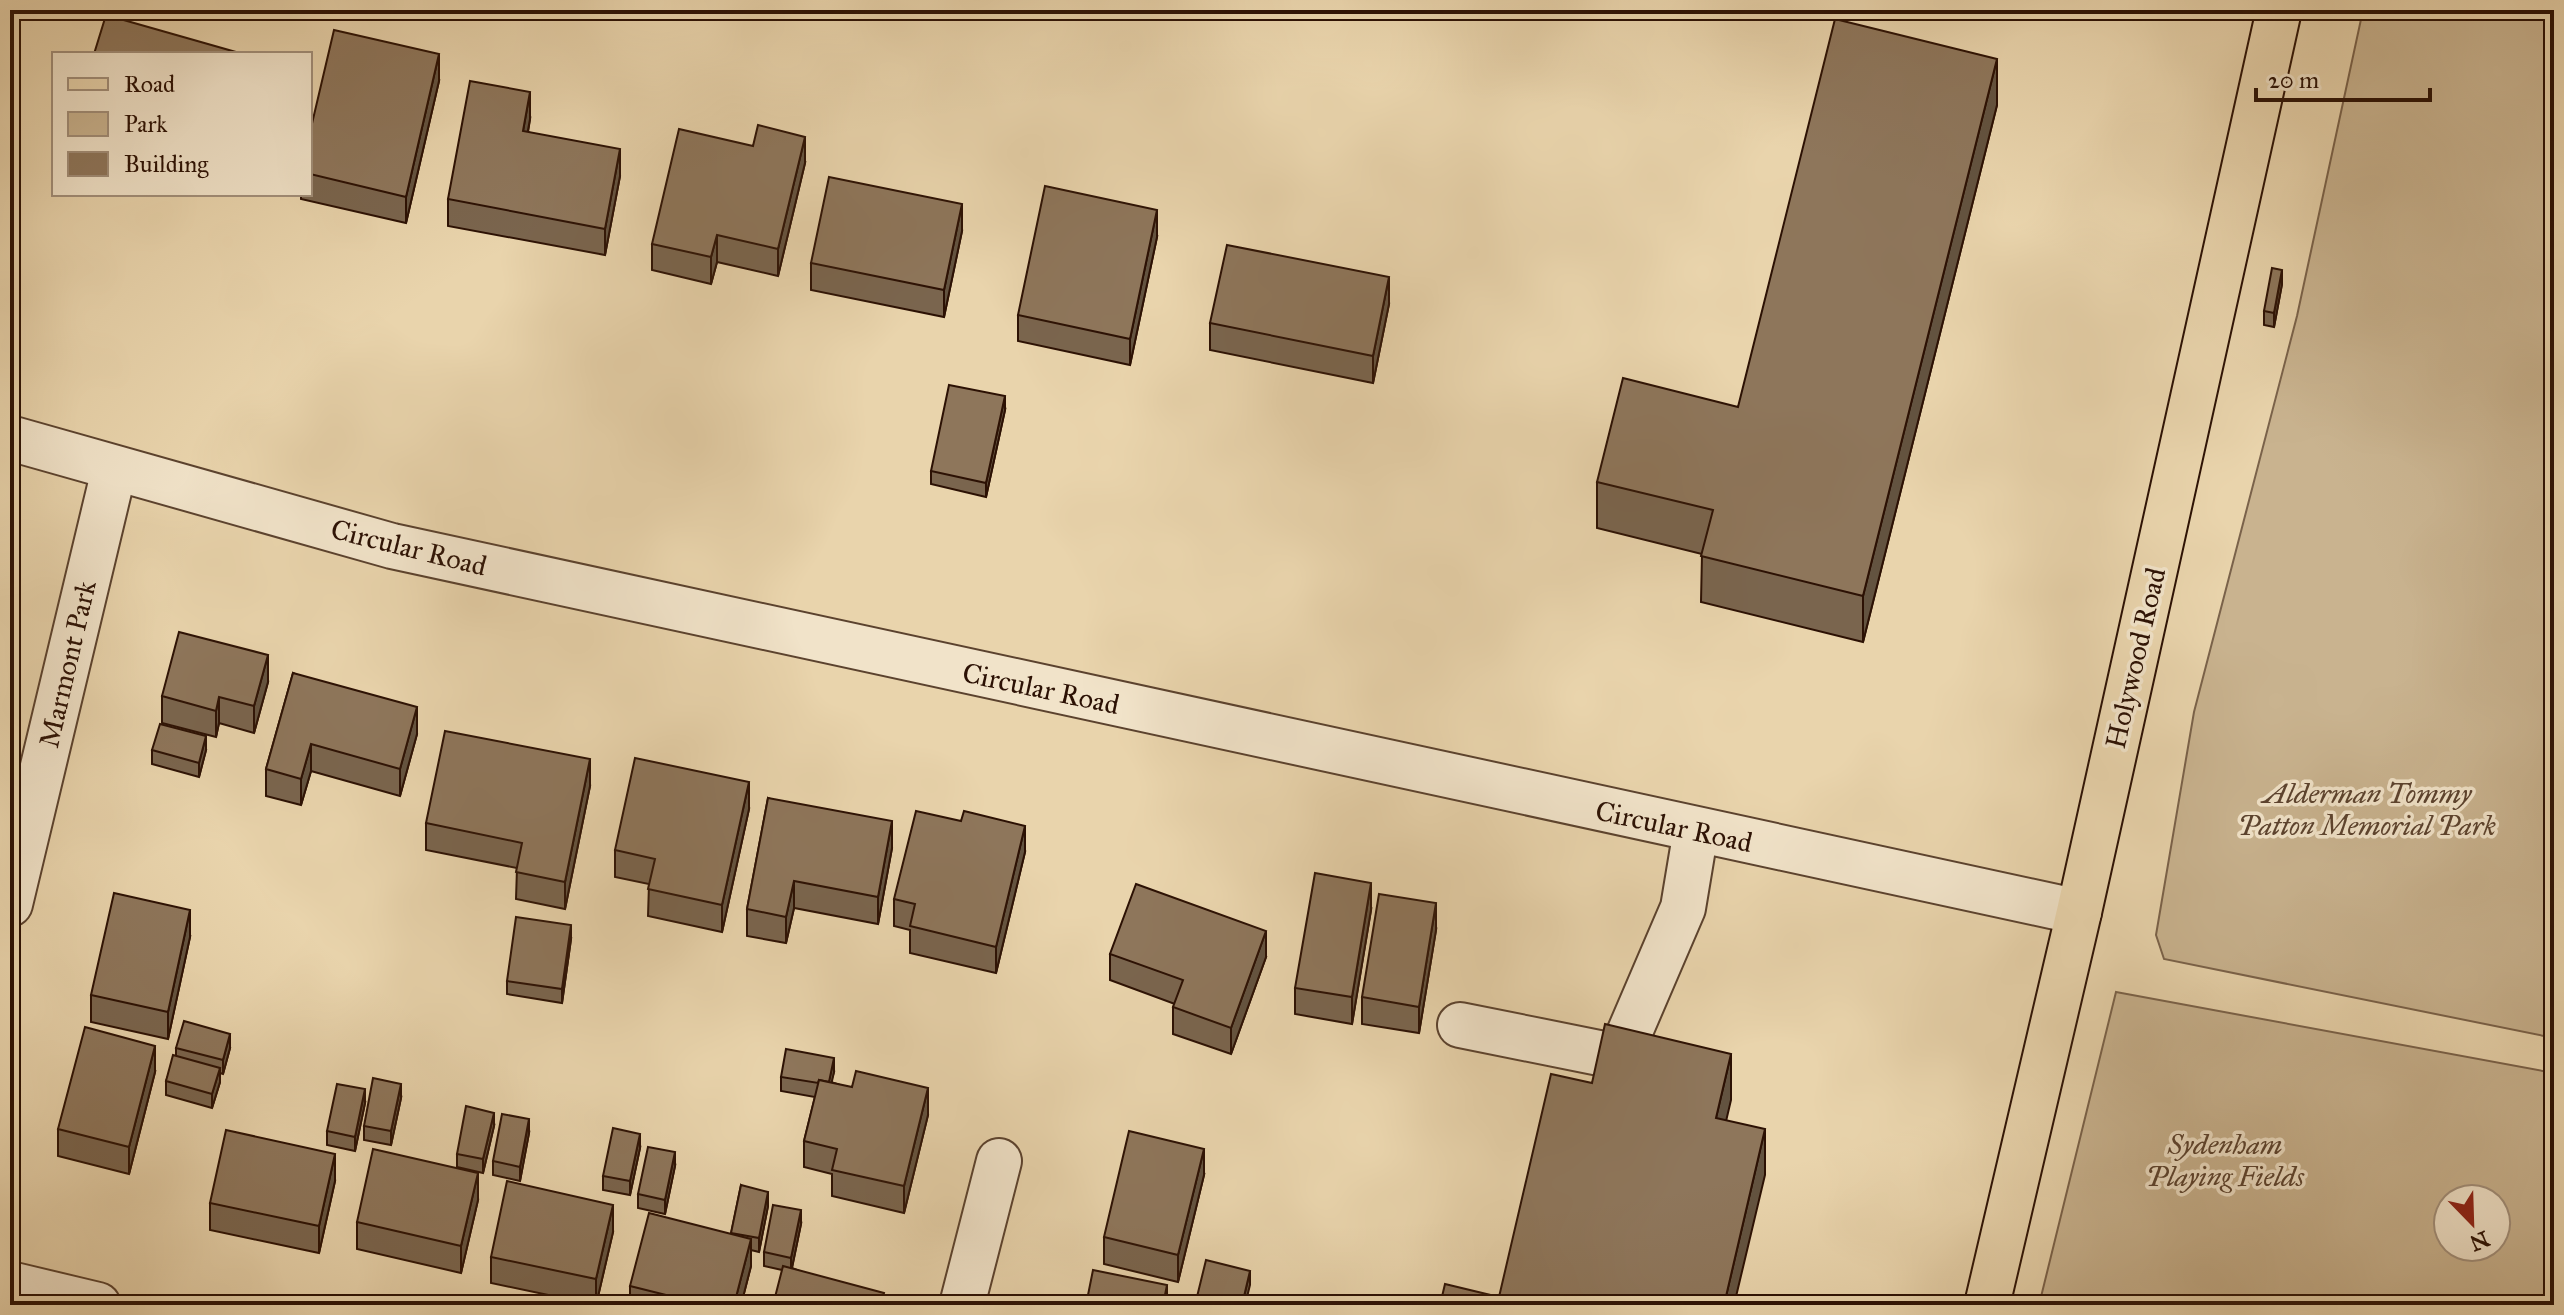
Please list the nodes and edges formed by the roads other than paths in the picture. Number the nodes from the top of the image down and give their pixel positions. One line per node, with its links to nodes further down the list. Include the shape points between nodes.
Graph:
1 (2279, 10): 6 (main road, Holywood Road)
2 (10, 438): 3 (street, Circular Road)
3 (114, 470): 4 (street, Circular Road, via 392,546); 5 (street, Marmont Park)
4 (1696, 830): 6 (street, Circular Road); 7 (street, via 1683,908 1619,1057)
5 (10, 904)
6 (2079, 912): 12 (main road, Holywood Road)
7 (1460, 1025)
8 (999, 1161): 11 (street)
9 (10, 1284): 10 (street)
10 (98, 1305)
11 (962, 1305)
12 (1987, 1305)

